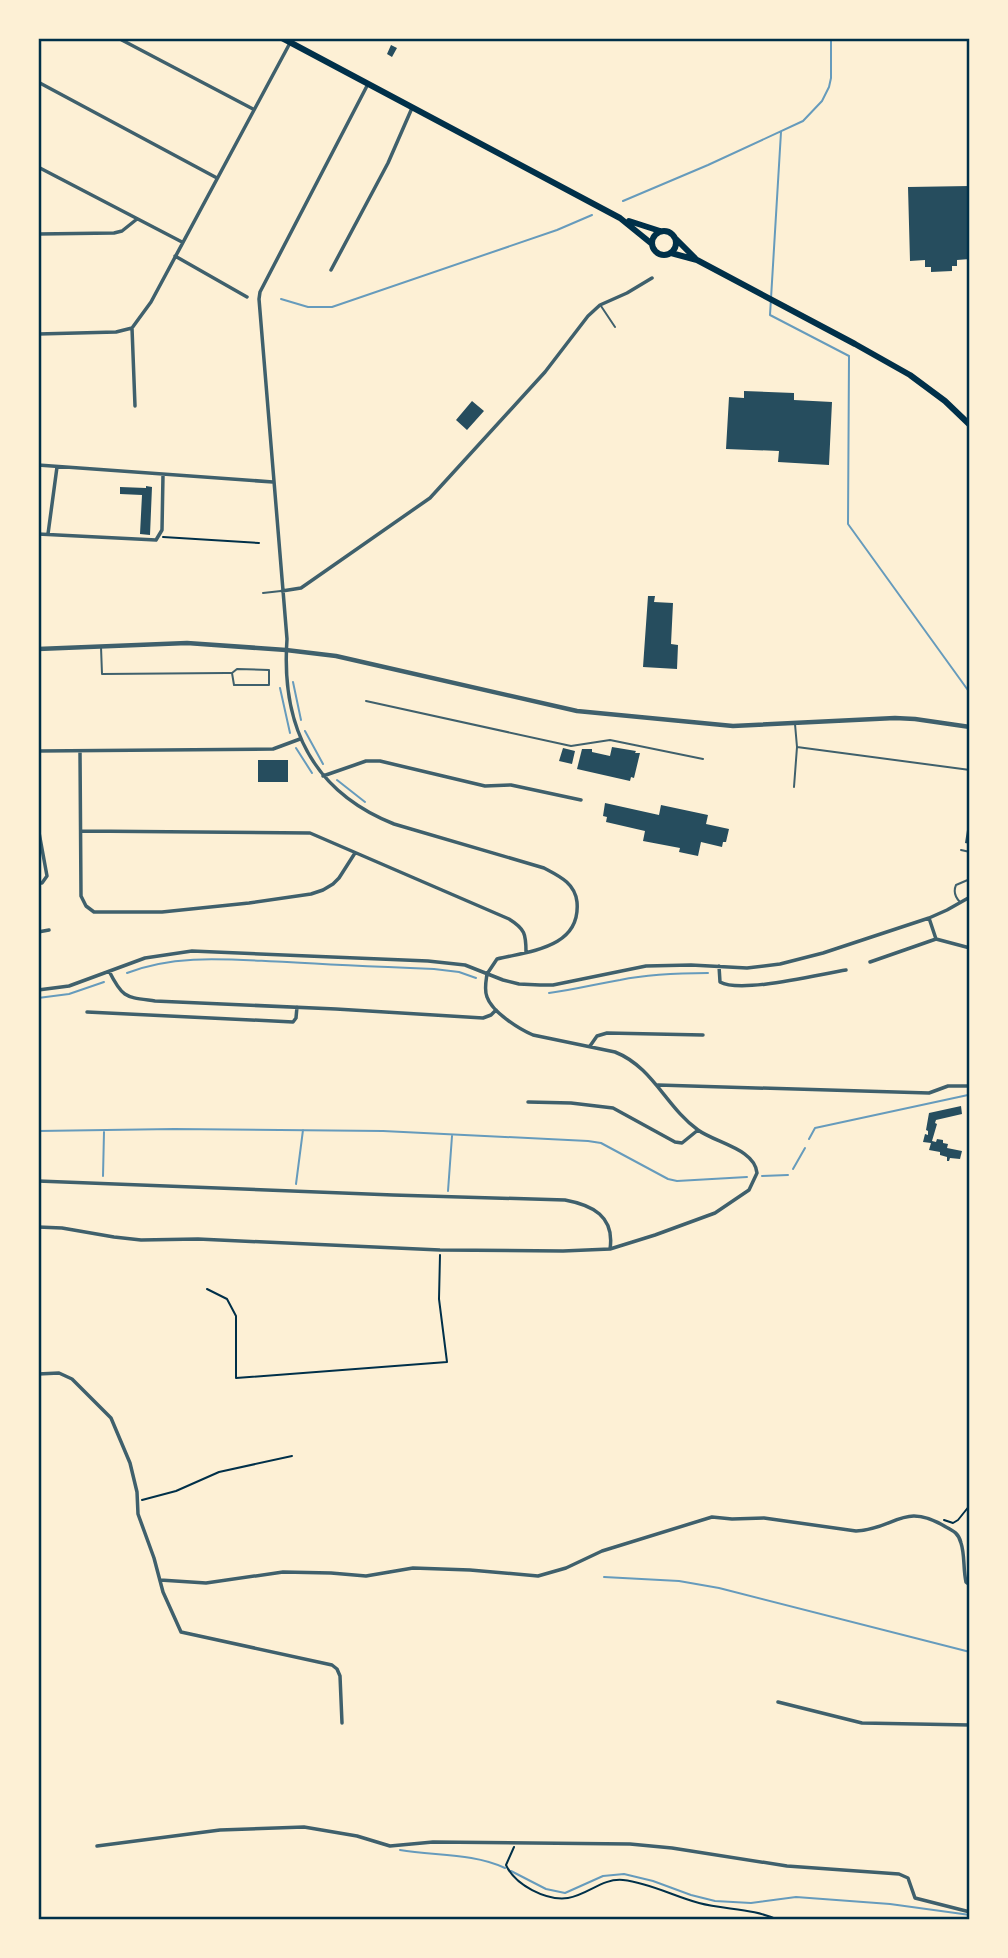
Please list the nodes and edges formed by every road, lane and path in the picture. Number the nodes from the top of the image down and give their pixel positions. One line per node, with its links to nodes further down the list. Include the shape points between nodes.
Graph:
1 (118, 38): 7 (street)
2 (282, 38): 3 (main road)
3 (290, 43): 5 (main road); 7 (street)
4 (38, 82): 9 (street)
5 (368, 84): 6 (main road); 32 (street, via 260,292)
6 (412, 108): 10 (main road); 20 (street)
7 (253, 110): 9 (street)
8 (38, 167): 11 (street)
9 (217, 178): 15 (street)
10 (620, 218): 12 (main road); 16 (main road)
11 (137, 219): 13 (street, via 114,233); 15 (street)
12 (660, 231): 14 (main road, via 669,231); 16 (main road)
13 (38, 234)
14 (676, 239): 17 (main road); 19 (main road)
15 (182, 242): 18 (street)
16 (652, 244): 17 (main road, via 660,254)
17 (671, 253): 19 (main road)
18 (175, 256): 22 (street); 25 (street, via 151,302)
19 (697, 260): 28 (main road, via 910,375)
20 (331, 270)
21 (652, 278): 23 (street)
22 (247, 296)
23 (600, 305): 24 (lane); 37 (street, via 430,498 300,588)
24 (615, 327)
25 (131, 328): 26 (street); 27 (street)
26 (38, 334)
27 (135, 406)
28 (970, 425)
29 (38, 465): 30 (street)
30 (57, 467): 31 (street); 34 (street)
31 (163, 475): 32 (street); 35 (street)
32 (273, 482): 37 (street)
33 (38, 534): 34 (street)
34 (48, 534): 35 (street, via 150,541)
35 (159, 537): 36 (path)
36 (259, 543)
37 (282, 591): 38 (lane); 41 (street)
38 (263, 593)
39 (101, 646): 40 (street); 41 (street, via 187,643); 42 (lane, via 102,674)
40 (38, 649)
41 (286, 650): 44 (street, via 336,656 577,711 724,726); 46 (street, via 288,694)
42 (232, 673): 42 (lane, via 234,685 269,685 269,670 237,669)
43 (366, 701): 50 (lane, via 571,746 610,740)
44 (795, 723): 45 (street, via 895,718); 47 (lane)
45 (970, 727)
46 (300, 739): 49 (street, via 274,748); 52 (street)
47 (797, 747): 51 (lane); 53 (lane)
48 (38, 751): 49 (street)
49 (80, 751): 56 (street)
50 (703, 759)
51 (970, 770)
52 (323, 776): 54 (street, via 366,761 380,761 485,786 512,785); 69 (street, via 375,817 562,877 576,896 575,926 552,944)
53 (794, 787)
54 (581, 800)
55 (38, 827): 61 (street, via 47,876)
56 (81, 831): 59 (street, via 310,833); 59 (street, via 82,895 89,910 98,913 162,912 305,895 333,884)
57 (961, 850): 58 (lane)
58 (970, 852)
59 (355, 853): 69 (street, via 509,919 526,936)
60 (970, 879): 63 (lane, via 954,889)
61 (38, 883)
62 (968, 899): 63 (street)
63 (961, 903): 64 (street)
64 (929, 918): 67 (street); 71 (street, via 780,964)
65 (49, 930): 66 (street)
66 (38, 932)
67 (936, 940): 68 (street); 70 (street)
68 (970, 948)
69 (526, 952): 74 (street, via 497,959)
70 (870, 962)
71 (719, 966): 72 (street, via 720,982 750,986); 74 (street, via 646,966 547,985 519,984)
72 (846, 970)
73 (108, 971): 74 (street, via 145,958 192,951 428,961 465,965); 75 (street, via 69,986); 76 (street, via 117,988 130,998)
74 (487, 974): 77 (street, via 487,998)
75 (38, 990)
76 (297, 1007): 77 (street, via 483,1018); 78 (street, via 293,1022)
77 (496, 1010): 80 (street, via 533,1035)
78 (87, 1012)
79 (703, 1035): 80 (street, via 607,1033)
80 (590, 1046): 81 (street, via 628,1057)
81 (656, 1085): 82 (street, via 903,1093); 84 (street)
82 (970, 1086)
83 (527, 1102): 84 (street, via 614,1108 675,1142 682,1143)
84 (698, 1130): 87 (street, via 753,1160 757,1173 749,1189 715,1213)
85 (38, 1181): 87 (street, via 565,1200 600,1213 612,1236)
86 (38, 1227): 88 (street, via 141,1240)
87 (610, 1249): 88 (street)
88 (440, 1250): 89 (path, via 439,1299 447,1362 236,1378 236,1316 227,1300)
89 (207, 1289)
90 (38, 1374): 92 (street, via 59,1373 72,1379 111,1418 130,1464)
91 (292, 1456): 92 (path, via 219,1472 176,1491)
92 (137, 1501): 95 (street)
93 (970, 1505): 94 (path, via 953,1523)
94 (941, 1519)
95 (160, 1580): 96 (street, via 206,1583 283,1572 366,1576 413,1568 538,1576 712,1517 777,1519 856,1531 909,1516 928,1517 956,1532); 98 (street, via 181,1632 332,1665 340,1676)
96 (970, 1585)
97 (778, 1702): 99 (street, via 862,1723)
98 (342, 1723)
99 (970, 1725)
100 (516, 1842): 101 (street, via 390,1846 305,1827 268,1827); 102 (street, via 630,1844 787,1866 899,1874 908,1878 915,1898); 103 (path, via 506,1865 512,1877 531,1891 567,1899 620,1880)
101 (97, 1846)
102 (970, 1912)
103 (778, 1920)

